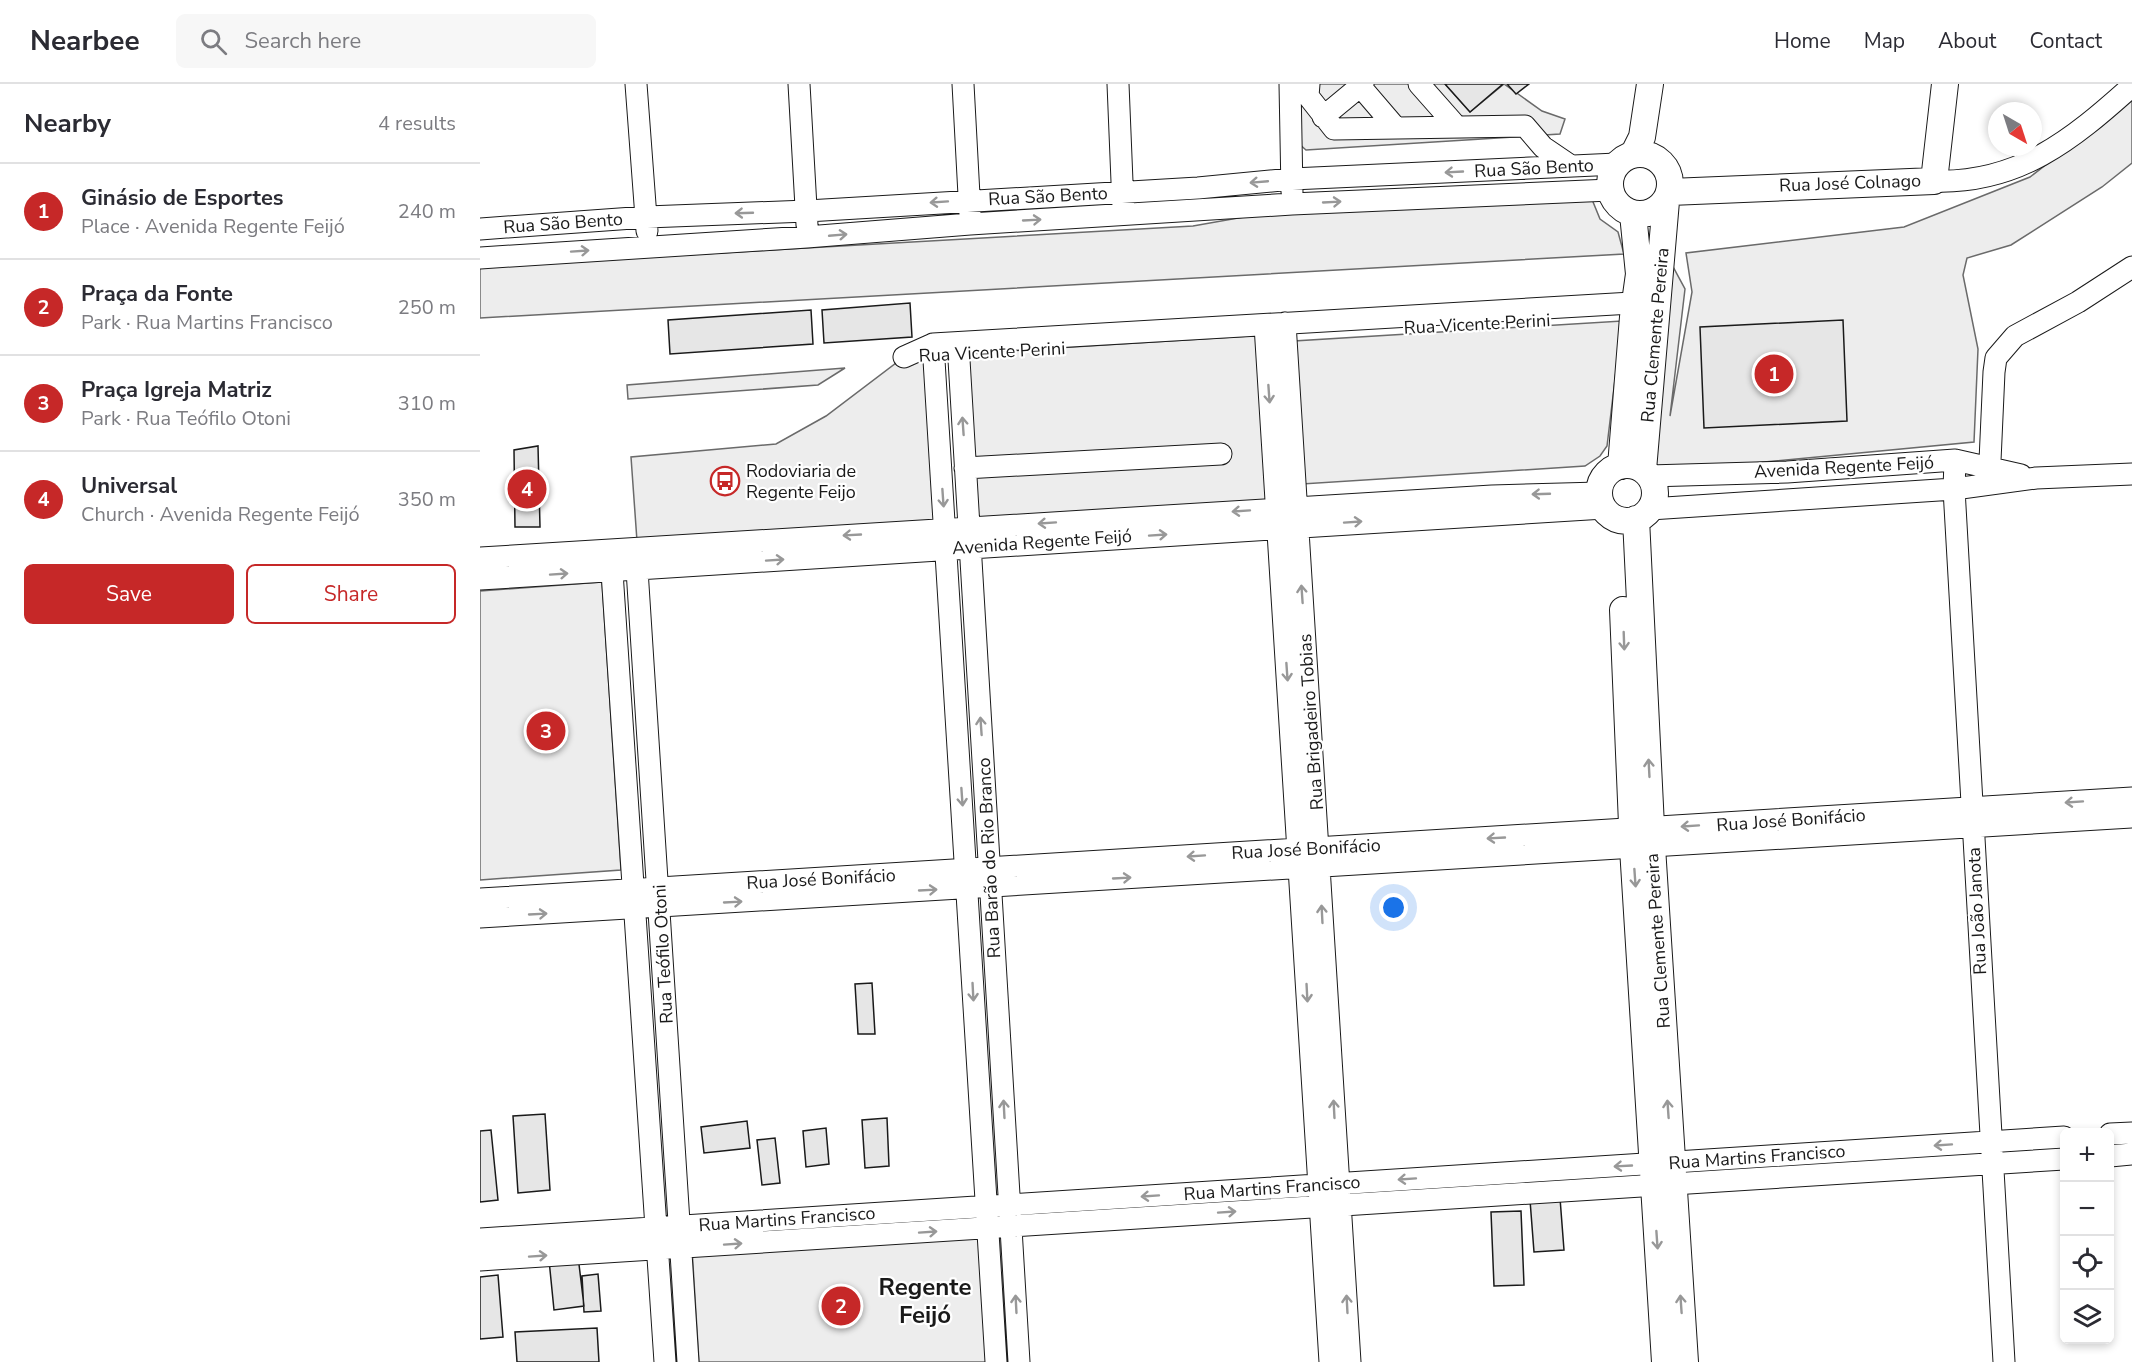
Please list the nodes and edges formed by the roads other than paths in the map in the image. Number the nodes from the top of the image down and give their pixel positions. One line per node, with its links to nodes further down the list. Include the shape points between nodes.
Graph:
1 (636, 84): 27 (street)
2 (799, 84): 24 (street)
3 (963, 84): 22 (street)
4 (1118, 84): 20 (street)
5 (1290, 84): 17 (street)
6 (1309, 84): 12 (street, via 1308,96)
7 (1419, 84): 13 (street)
8 (1650, 84): 15 (main road, via 1642,137)
9 (1945, 84): 18 (main road, Rua José Colnago)
10 (1361, 85): 12 (street); 14 (street)
11 (2132, 86): 18 (street, via 2037,161 1975,180)
12 (1323, 117): 14 (street, via 1334,129)
13 (1457, 127): 14 (street); 16 (street, via 1525,126 1543,147)
14 (1396, 128)
15 (1625, 159): 16 (street, Rua São Bento); 19 (main road, via 1612,172); 21 (main road, via 1648,154 1663,164 1671,181)
16 (1571, 166): 17 (street, Rua São Bento, one-way to 17)
17 (1293, 179): 20 (street, Rua São Bento, one-way to 20); 23 (street)
18 (1934, 181): 21 (main road, Rua José Colnago)
19 (1610, 190): 23 (street, Rua São Bento, one-way to 19); 25 (main road, via 1618,206)
20 (1122, 192): 22 (street, Rua São Bento); 26 (street)
21 (1668, 196): 25 (main road, via 1652,213); 36 (main road, Rua Clemente Pereira)
22 (970, 200): 24 (street, Rua São Bento, one-way to 24); 29 (street)
23 (1292, 204): 26 (street, Rua São Bento)
24 (807, 211): 27 (street, Rua São Bento, one-way to 27); 31 (street)
25 (1633, 214): 36 (main road, Rua Clemente Pereira)
26 (1123, 215): 29 (street, Rua São Bento, one-way to 26)
27 (647, 217): 28 (street, Rua São Bento); 32 (street)
28 (542, 224): 30 (street, Rua São Bento); 33 (street)
29 (970, 224): 31 (street, Rua São Bento, one-way to 29)
30 (480, 229)
31 (807, 237): 32 (street, Rua São Bento)
32 (647, 246): 33 (street, Rua São Bento, one-way to 32)
33 (544, 254): 34 (street, Rua São Bento)
34 (480, 258)
35 (2132, 267): 46 (street, via 2004,346 1996,358 1994,372)
36 (1646, 310): 37 (street, Rua Vicente Perini); 43 (main road, Rua Clemente Pereira)
37 (1275, 329): 38 (street, Rua Vicente Perini); 50 (street, Rua Brigadeiro Tobias)
38 (958, 349): 39 (street, Rua Vicente Perini); 42 (street, Rua Barão do Rio Branco, one-way to 38)
39 (934, 350): 52 (street, Rua Barão do Rio Branco, one-way to 52)
40 (1221, 454): 42 (street)
41 (1955, 460): 44 (street, Avenida Regente Feijó); 46 (street, Avenida Regente Feijó); 47 (street, Rua João Janota)
42 (965, 468): 51 (street, Rua Barão do Rio Branco)
43 (1638, 471): 44 (street, Avenida Regente Feijó); 49 (main road, Rua Clemente Pereira, via 1654,489); 49 (main road, via 1605,476)
44 (1787, 472): 48 (street)
45 (2132, 474): 46 (street, Avenida Regente Feijó)
46 (1989, 477): 47 (street, Avenida Regente Feijó)
47 (1954, 489): 48 (street, Avenida Regente Feijó); 62 (street, Rua João Janota)
48 (1789, 500): 49 (street, Avenida Regente Feijó)
49 (1622, 510): 50 (street, Avenida Regente Feijó, via 1492,504); 63 (main road, Rua Clemente Pereira)
50 (1287, 517): 51 (street, Avenida Regente Feijó); 64 (street, Rua Brigadeiro Tobias)
51 (969, 538): 52 (street, Avenida Regente Feijó); 65 (street, Rua Barão do Rio Branco, one-way to 51)
52 (945, 539): 54 (street, Avenida Regente Feijó); 66 (street, Rua Barão do Rio Branco, one-way to 66)
53 (635, 547): 54 (street, Avenida Regente Feijó); 56 (street, Avenida Regente Feijó); 58 (street, Rua Teófilo Otoni)
54 (745, 552): 58 (street, Avenida Regente Feijó)
55 (480, 558): 57 (street, Avenida Regente Feijó)
56 (611, 560): 57 (street, Avenida Regente Feijó); 58 (street, Avenida Regente Feijó); 68 (street, Rua Teófilo Otoni)
57 (513, 567): 59 (street, Avenida Regente Feijó)
58 (639, 569): 67 (street, Rua Teófilo Otoni)
59 (480, 579)
60 (2132, 798): 62 (street, Rua José Bonifácio, one-way to 62)
61 (2132, 817): 62 (street, Rua José Bonifácio)
62 (1972, 818): 63 (street, Rua José Bonifácio); 74 (street, Rua João Janota)
63 (1642, 838): 64 (street, Rua José Bonifácio); 79 (main road, Rua Clemente Pereira)
64 (1309, 858): 65 (street, Rua José Bonifácio); 81 (street, Rua Brigadeiro Tobias)
65 (990, 877): 66 (street, Rua José Bonifácio); 83 (street, Rua Barão do Rio Branco, one-way to 65)
66 (967, 879): 67 (street, Rua José Bonifácio); 84 (street, Rua Barão do Rio Branco, one-way to 84)
67 (659, 897): 68 (street, Rua José Bonifácio); 88 (street, Rua Teófilo Otoni)
68 (634, 899): 69 (street, Rua José Bonifácio); 70 (street, Rua José Bonifácio, one-way to 68); 89 (street, Rua Teófilo Otoni)
69 (480, 900)
70 (480, 917)
71 (2132, 1132): 72 (street)
72 (2114, 1134)
73 (2060, 1137): 74 (street, Rua Martins Francisco)
74 (1989, 1142): 78 (street, Rua João Janota); 79 (street, Rua Martins Francisco, one-way to 79)
75 (2132, 1154): 76 (street)
76 (2114, 1156)
77 (2060, 1159): 78 (street, Rua Martins Francisco)
78 (1991, 1163): 79 (street, Rua Martins Francisco); 100 (street, Rua João Janota)
79 (1663, 1174): 80 (street, Rua Martins Francisco, one-way to 80); 82 (street, Rua Martins Francisco); 98 (main road, Rua Clemente Pereira, one-way to 98); 99 (main road, Rua Clemente Pereira, one-way to 79)
80 (1447, 1176): 81 (street, Rua Martins Francisco, one-way to 81); 82 (street)
81 (1328, 1184): 83 (street, Rua Martins Francisco, one-way to 83); 85 (street, Rua Brigadeiro Tobias)
82 (1449, 1198): 85 (street, Rua Martins Francisco)
83 (1009, 1205): 84 (street, Rua Martins Francisco); 86 (street, Rua Barão do Rio Branco)
84 (986, 1206): 87 (street, Rua Barão do Rio Branco); 88 (street, Rua Martins Francisco)
85 (1330, 1206): 86 (street, Rua Martins Francisco, one-way to 85); 96 (street, Rua Brigadeiro Tobias); 97 (street, Rua Brigadeiro Tobias, one-way to 85)
86 (1011, 1226): 87 (street, Rua Martins Francisco); 95 (street, Rua Barão do Rio Branco, one-way to 86)
87 (987, 1228): 88 (street, Rua Martins Francisco, one-way to 87); 94 (street, Rua Barão do Rio Branco)
88 (680, 1237): 89 (street, Rua Martins Francisco); 93 (street, Rua Teófilo Otoni)
89 (657, 1238): 90 (street, Rua Martins Francisco); 91 (street, Rua Martins Francisco, one-way to 89); 92 (street, Rua Teófilo Otoni)
90 (480, 1239)
91 (480, 1260)
92 (665, 1362)
93 (688, 1362)
94 (996, 1362)
95 (1019, 1362)
96 (1330, 1362)
97 (1350, 1362)
98 (1665, 1362)
99 (1685, 1362)
100 (2004, 1362)

